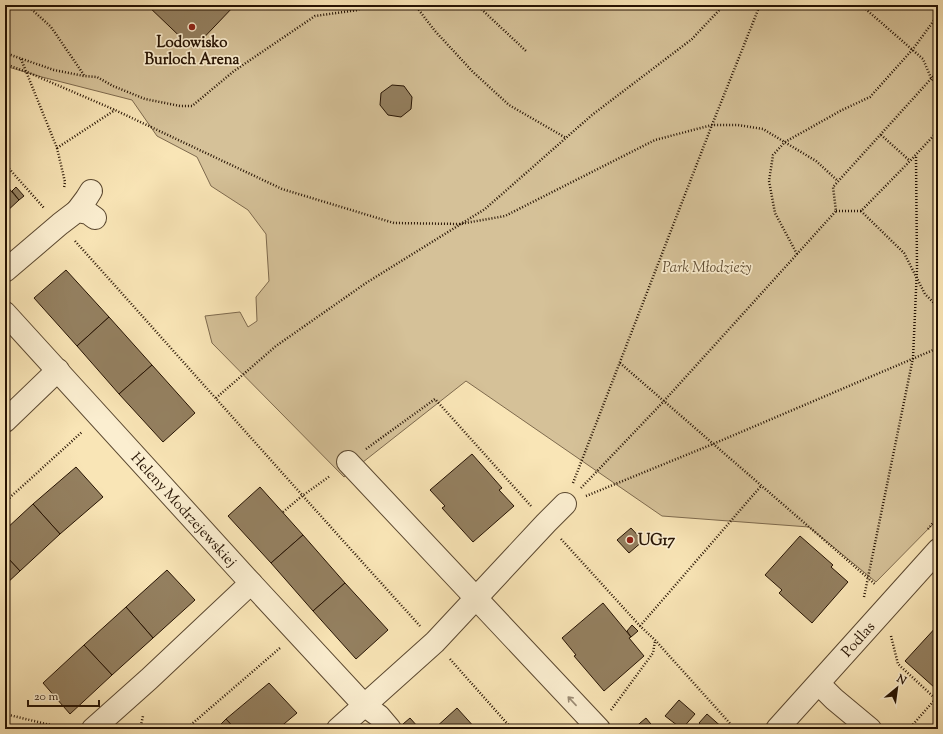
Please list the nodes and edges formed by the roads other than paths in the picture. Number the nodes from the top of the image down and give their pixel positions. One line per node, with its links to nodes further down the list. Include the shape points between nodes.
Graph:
1 (91, 191): 2 (street, via 86,199 86,215 60,224)
2 (5, 271)
3 (5, 313): 4 (street, Heleny Modrzejewskiej)
4 (58, 370): 5 (street); 9 (street, Heleny Modrzejewskiej)
5 (5, 421)
6 (348, 462): 10 (street)
7 (565, 504): 10 (street)
8 (938, 550): 11 (street, Podlas)
9 (251, 583): 12 (street, Heleny Modrzejewskiej); 14 (street)
10 (477, 599): 12 (street, via 435,642); 13 (street, one-way to 10)
11 (819, 684): 17 (street, Podlas); 18 (street)
12 (364, 705): 15 (street); 16 (street, Heleny Modrzejewskiej, via 379,716)
13 (598, 728)
14 (93, 729)
15 (338, 729)
16 (390, 729)
17 (777, 729)
18 (870, 729)

